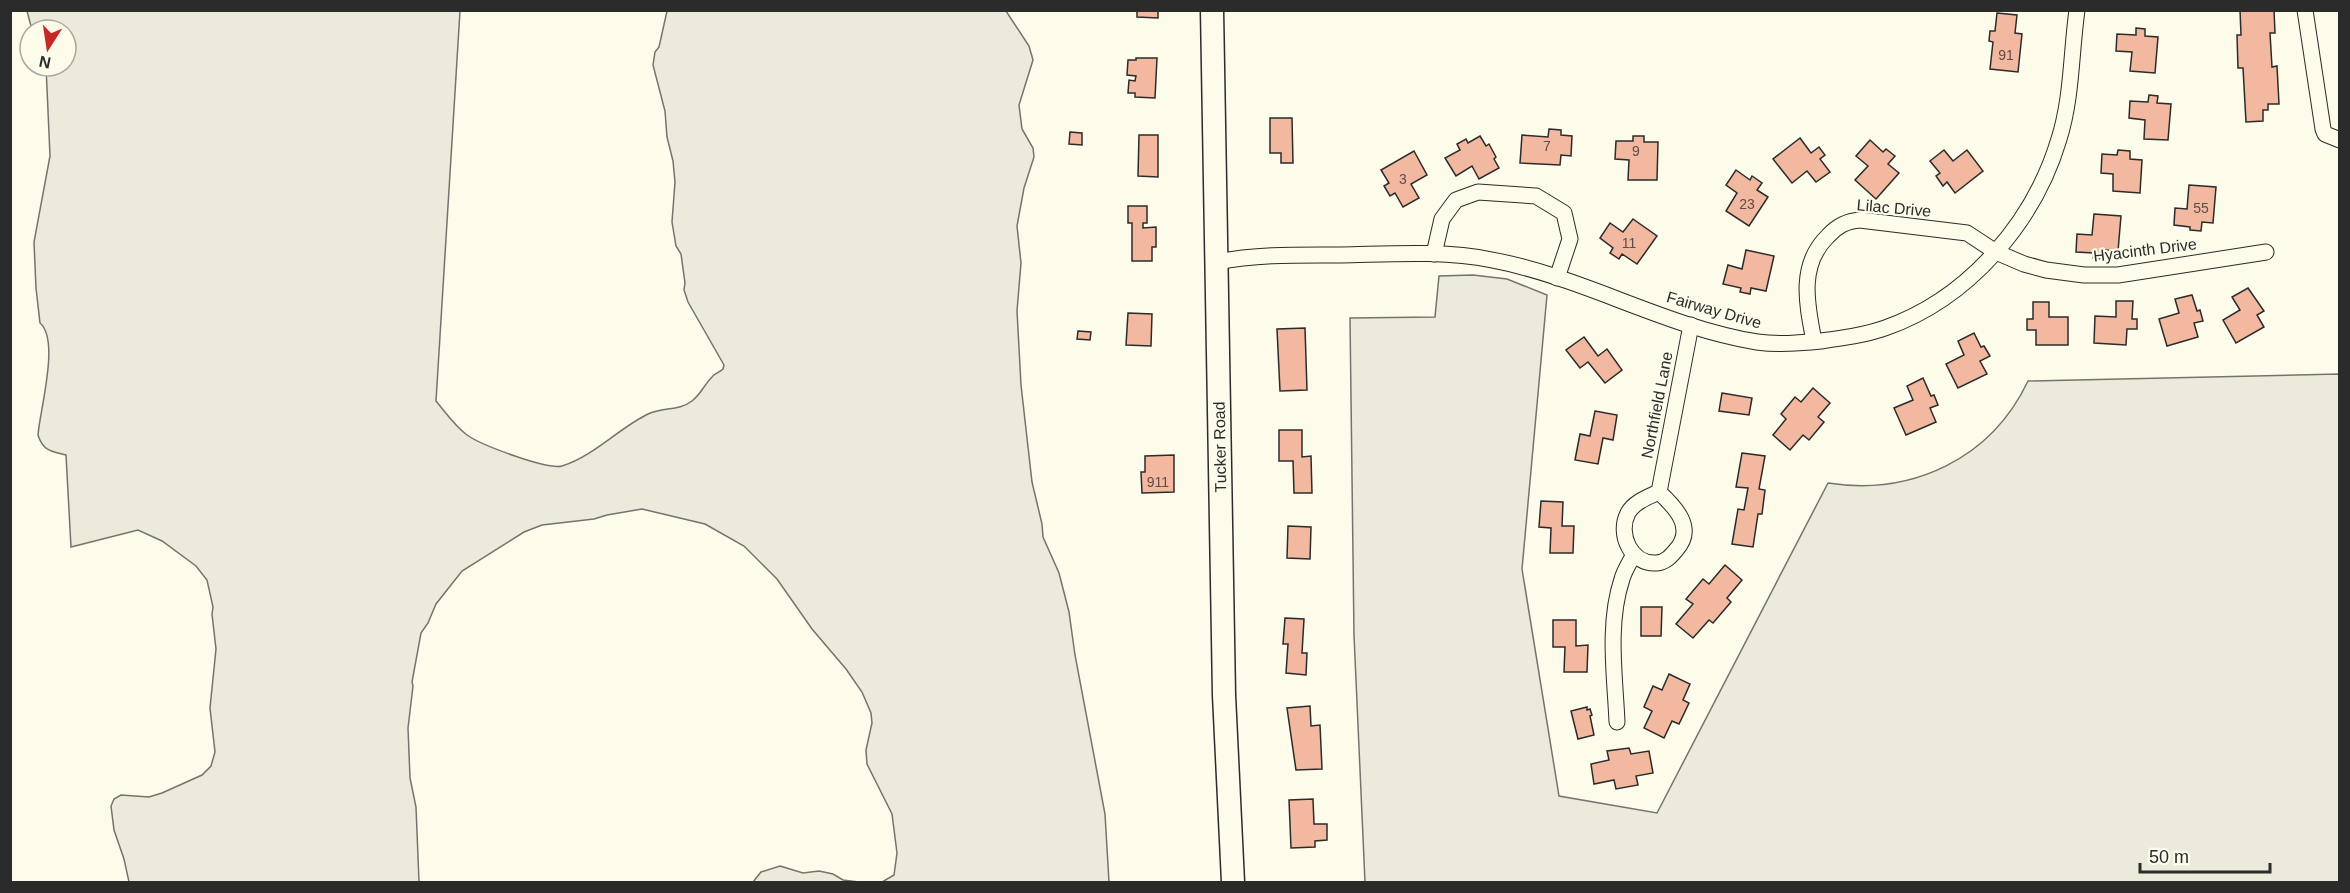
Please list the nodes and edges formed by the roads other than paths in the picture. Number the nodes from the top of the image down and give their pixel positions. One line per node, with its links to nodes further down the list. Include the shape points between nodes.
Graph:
1 (1212, 10): 8 (main road, Tucker Road)
2 (2077, 10): 5 (street, Fairway Drive, via 2060,137 2037,194)
3 (2305, 10): 4 (street, via 2323,129 2325,134)
4 (2340, 140)
5 (1996, 252): 6 (street, Hyacinth Drive, via 2046,270 2118,275); 11 (street, Fairway Drive, via 1944,298 1916,315 1872,332); 11 (street, Lilac Drive, via 1967,233 1848,221 1825,238 1810,264 1807,297)
6 (2265, 252)
7 (1434, 254): 8 (street, Fairway Drive, via 1239,257); 9 (street, Fairway Drive, via 1494,260); 9 (street, via 1442,219 1456,200 1478,192 1536,196 1564,213 1570,239)
8 (1216, 262): 15 (main road, Tucker Road, via 1224,695)
9 (1557, 278): 10 (street, Fairway Drive)
10 (1691, 325): 11 (street, Fairway Drive, via 1756,342); 12 (street, Northfield Lane)
11 (1814, 341)
12 (1659, 492): 13 (street, via 1637,503 1628,513 1626,543); 13 (street, via 1684,522 1680,546 1658,563)
13 (1634, 554): 14 (street, via 1617,596)
14 (1617, 722)
15 (1233, 882)

